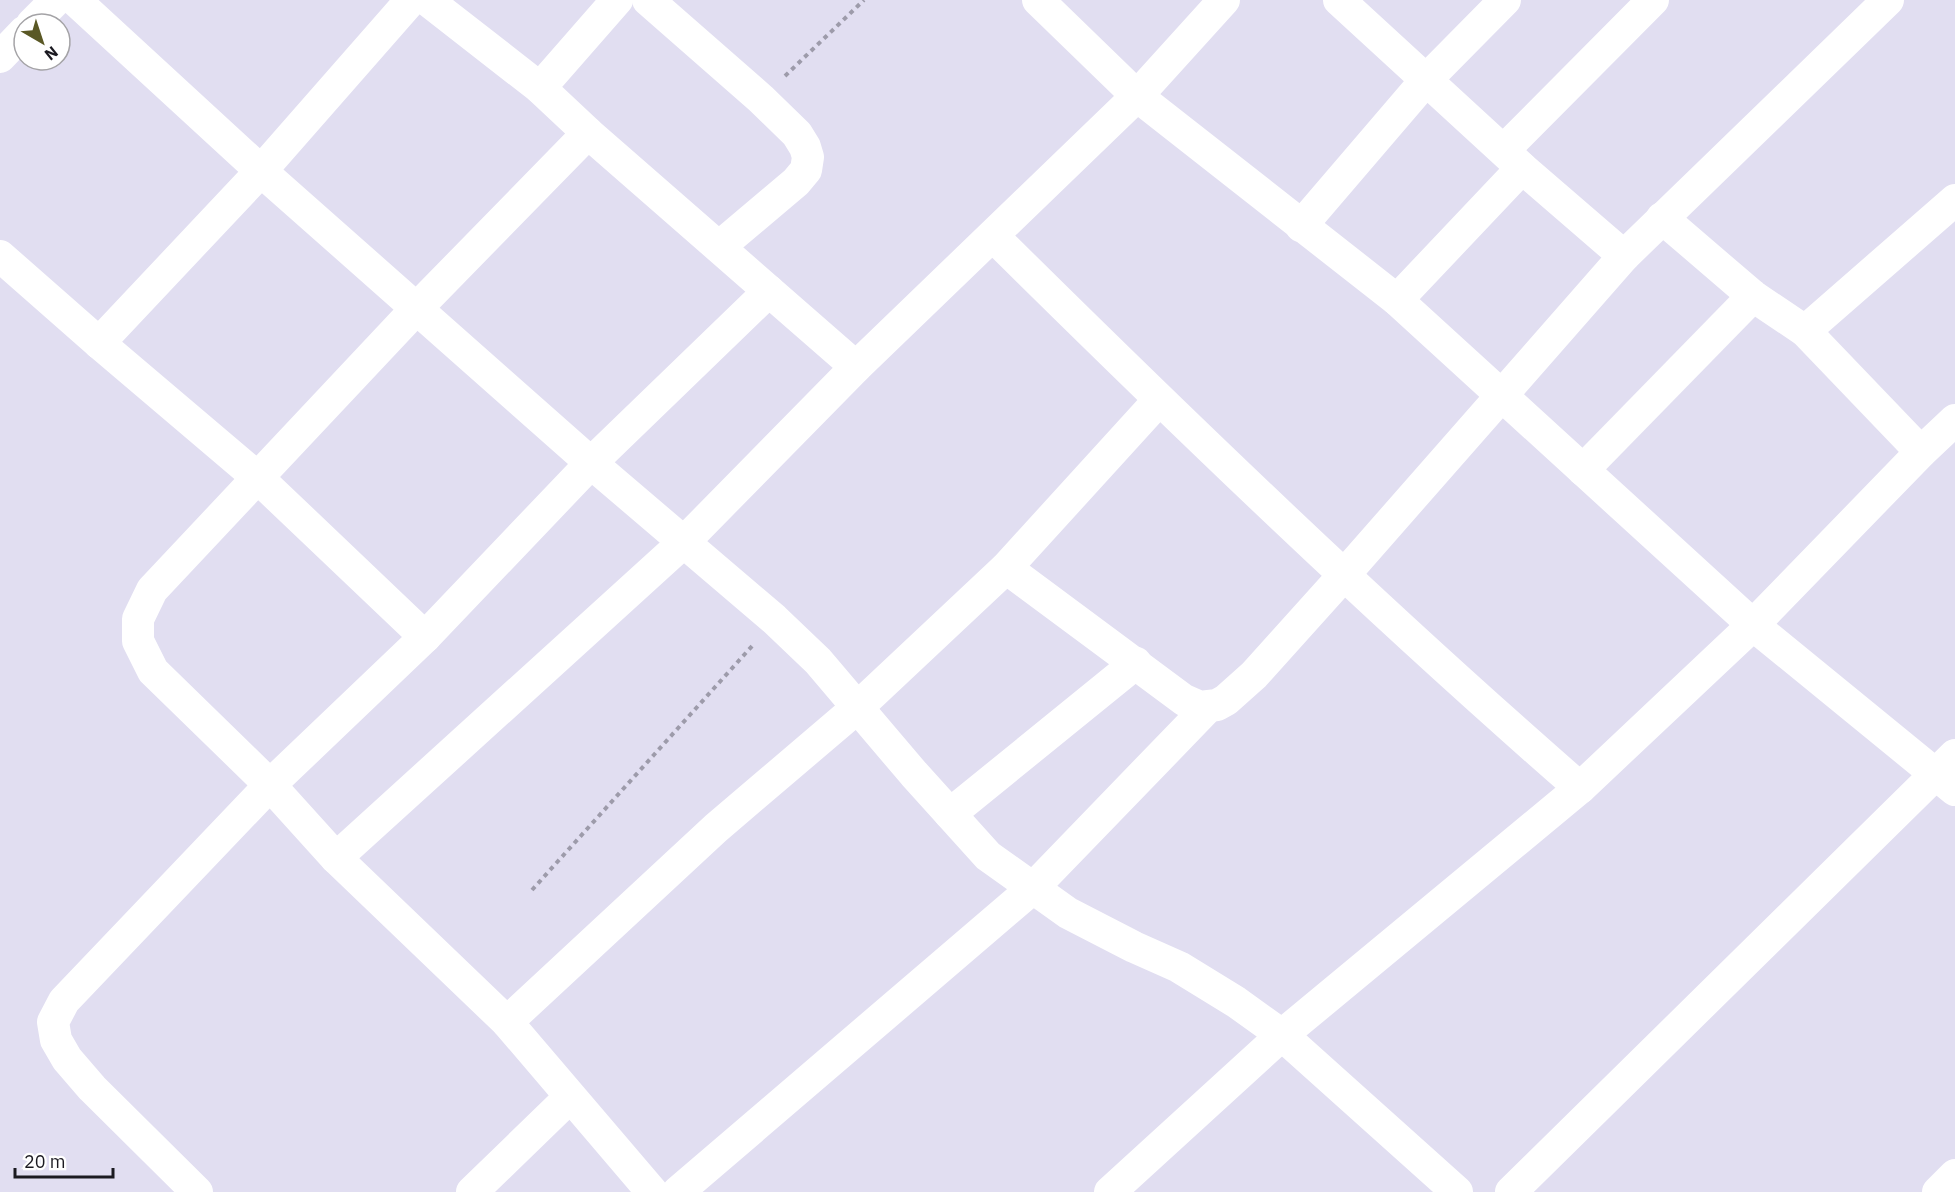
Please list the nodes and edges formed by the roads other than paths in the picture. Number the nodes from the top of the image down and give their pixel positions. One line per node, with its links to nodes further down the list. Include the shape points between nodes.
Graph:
1 (56, 0): 13 (street)
2 (75, 0): 21 (street)
3 (411, 0): 21 (street)
4 (427, 0): 17 (street)
5 (616, 0): 17 (street)
6 (648, 0): 26 (street, via 797,134 808,157 806,170 796,182)
7 (1038, 0): 18 (street)
8 (1224, 0): 18 (street)
9 (1339, 0): 16 (street)
10 (1505, 0): 16 (street)
11 (1653, 0): 20 (street)
12 (1888, 0): 23 (street)
13 (44, 12)
14 (12, 44): 15 (street)
15 (0, 57)
16 (1426, 80): 20 (street); 24 (street)
17 (540, 88): 19 (street)
18 (1137, 96): 24 (street); 25 (street)
19 (588, 133): 26 (street); 32 (street)
20 (1513, 159): 28 (street); 31 (street)
21 (261, 171): 32 (street); 34 (street)
22 (1955, 200): 33 (street)
23 (1662, 218): 28 (street); 30 (street)
24 (1301, 226): 31 (street)
25 (993, 236): 35 (street); 37 (street)
26 (719, 247): 29 (street)
27 (0, 256): 34 (street)
28 (1624, 256): 36 (street)
29 (769, 291): 35 (street); 40 (street)
30 (1753, 296): 33 (street); 41 (street)
31 (1397, 300): 36 (street)
32 (417, 308): 40 (street); 42 (street)
33 (1805, 331): 39 (street)
34 (99, 343): 42 (street)
35 (856, 368): 43 (street)
36 (1500, 396): 41 (street); 45 (street)
37 (1159, 400): 44 (street); 45 (street)
38 (1955, 420): 39 (street)
39 (1921, 452): 46 (street)
40 (591, 463): 43 (street); 47 (street)
41 (1583, 470): 46 (street)
42 (258, 478): 47 (street); 52 (street, via 152,590 138,619 138,641 153,671)
43 (685, 541): 49 (street, via 819,661); 55 (street)
44 (1006, 568): 48 (street); 49 (street)
45 (1344, 575): 50 (street, via 1254,675 1226,700); 53 (street)
46 (1753, 625): 51 (street); 53 (street)
47 (425, 637): 52 (street)
48 (1136, 663): 50 (street, via 1184,700); 54 (street)
49 (858, 706): 54 (street); 57 (street, via 716,828)
50 (1208, 707): 56 (street)
51 (1949, 773): 67 (street)
52 (270, 785): 55 (street); 61 (street, via 64,1001 53,1022 56,1040 67,1059)
53 (1580, 788): 58 (street)
54 (950, 814): 56 (street, via 988,856)
55 (336, 858): 57 (street)
56 (1034, 887): 58 (street, via 1068,913 1179,967); 64 (street)
57 (507, 1022): 59 (street)
58 (1282, 1035): 65 (street); 66 (street)
59 (570, 1097): 62 (street); 63 (street)
60 (1955, 1175): 68 (street)
61 (197, 1192)
62 (472, 1192)
63 (652, 1192)
64 (678, 1192)
65 (1110, 1192)
66 (1457, 1192)
67 (1511, 1192)
68 (1938, 1192)

